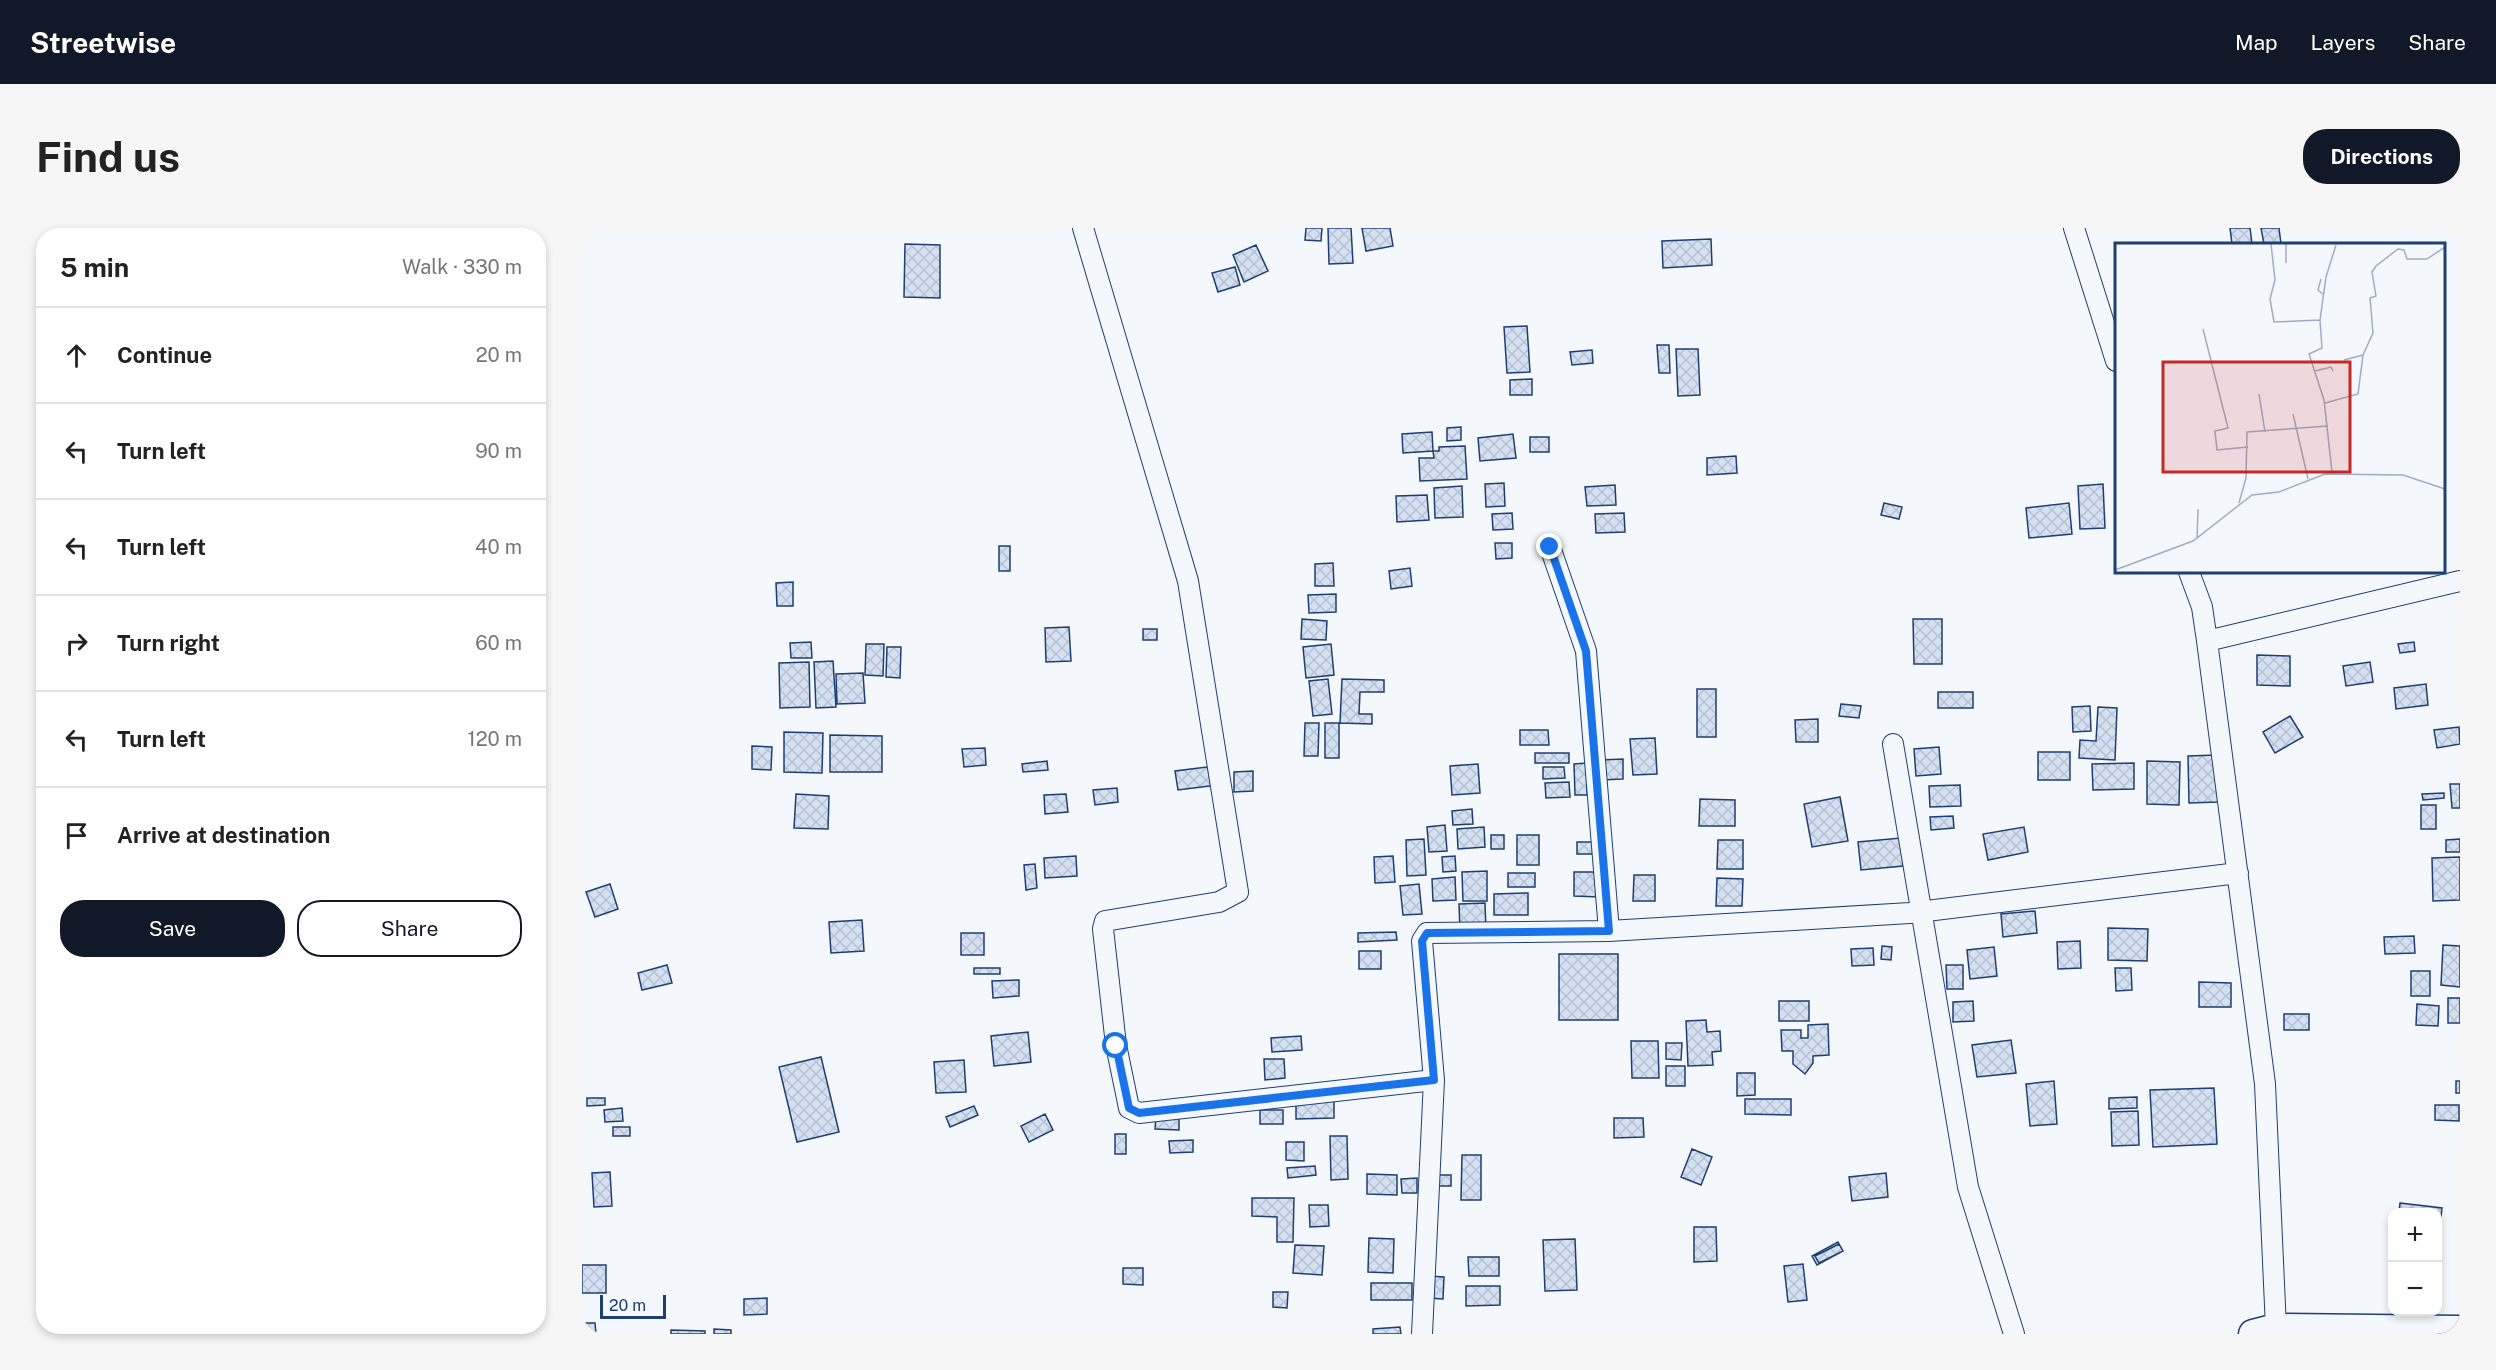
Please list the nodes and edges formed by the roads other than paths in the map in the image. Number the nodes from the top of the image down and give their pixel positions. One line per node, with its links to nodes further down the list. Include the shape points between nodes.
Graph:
1 (1083, 228): 13 (street, via 1188,581 1238,892 1219,902 1105,921 1116,1046 1129,1108 1139,1113)
2 (2074, 228): 3 (street)
3 (2110, 319): 4 (street)
4 (2115, 354)
5 (1550, 547): 12 (street, via 1586,651)
6 (2189, 573): 8 (street, via 2202,607)
7 (2460, 581): 8 (street)
8 (2207, 641): 10 (street)
9 (1893, 744): 11 (street)
10 (2238, 873): 11 (street); 15 (street, via 2265,1084)
11 (1921, 911): 12 (street); 17 (street, via 1968,1187)
12 (1609, 931): 13 (street, via 1427,933 1422,941)
13 (1434, 1080): 16 (street)
14 (2460, 1330): 15 (street)
15 (2264, 1331)
16 (1422, 1334)
17 (2014, 1334)

